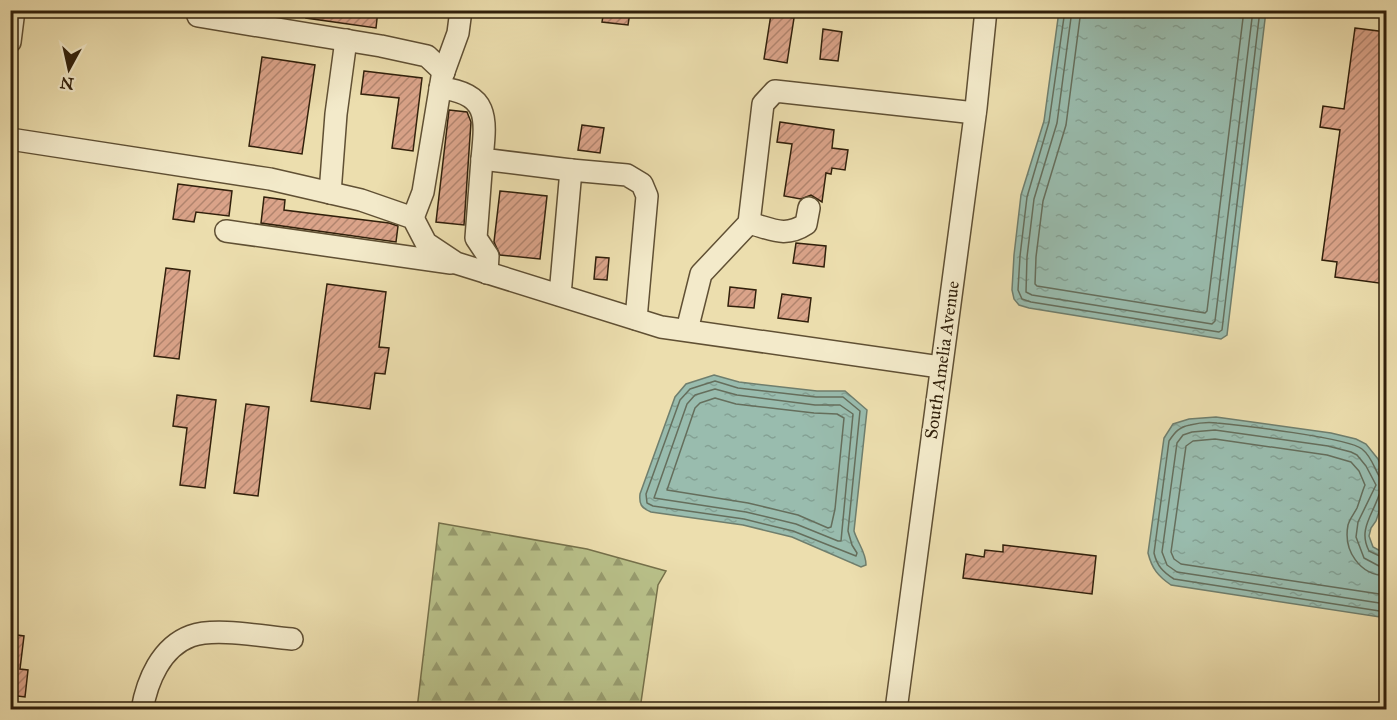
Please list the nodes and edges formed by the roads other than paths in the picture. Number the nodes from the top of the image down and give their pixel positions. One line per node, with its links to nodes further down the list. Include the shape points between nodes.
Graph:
1 (14, 10): 6 (street)
2 (196, 10): 5 (street, via 198,16)
3 (460, 10): 7 (street, via 458,33)
4 (986, 10): 8 (street, South Amelia Avenue)
5 (346, 40): 7 (street, via 427,56); 12 (street)
6 (10, 42)
7 (442, 80): 10 (street, via 479,105 485,124); 14 (street, via 423,192)
8 (975, 113): 15 (street, via 775,91 763,104); 22 (street, South Amelia Avenue)
9 (10, 139): 12 (street, via 270,179)
10 (482, 159): 11 (street); 18 (street, via 476,238 488,256)
11 (571, 170): 19 (street); 20 (street, via 627,175 642,184 647,196)
12 (330, 193): 14 (street)
13 (809, 208): 15 (street, via 807,224 795,232)
14 (413, 218): 17 (street, via 426,243)
15 (749, 223): 21 (street, via 701,274)
16 (226, 231): 17 (street)
17 (456, 263): 18 (street)
18 (487, 273): 19 (street)
19 (561, 296): 20 (street)
20 (636, 319): 21 (street)
21 (687, 330): 22 (street)
22 (940, 367): 25 (street, South Amelia Avenue)
23 (292, 639): 24 (street, via 222,633 192,636 176,645 155,667)
24 (142, 710)
25 (896, 710)

